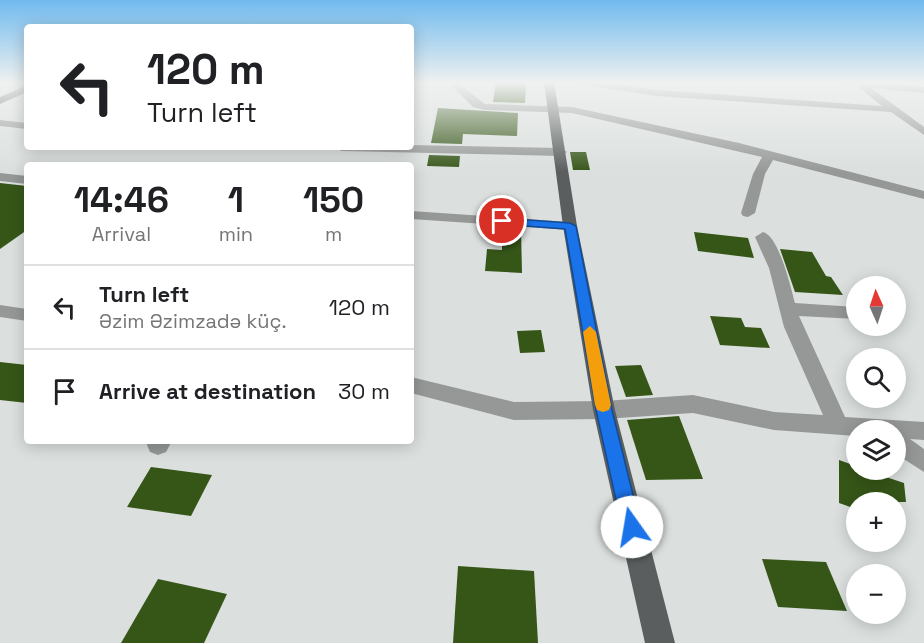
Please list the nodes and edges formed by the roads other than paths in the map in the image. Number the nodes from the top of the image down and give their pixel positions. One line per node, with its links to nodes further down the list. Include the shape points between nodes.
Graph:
1 (554, 112): 8 (main road)
2 (585, 112): 9 (street)
3 (896, 112): 6 (street)
4 (0, 123): 5 (street)
5 (24, 126)
6 (924, 132)
7 (414, 149): 8 (street)
8 (561, 152): 15 (main road)
9 (769, 156): 12 (street); 13 (street, via 759,174)
10 (0, 177): 11 (street)
11 (24, 180)
12 (924, 195)
13 (748, 213)
14 (414, 214): 15 (street)
15 (570, 226): 22 (main road)
16 (763, 237): 17 (street, via 777,268)
17 (787, 309): 19 (street); 23 (street)
18 (0, 310): 20 (street)
19 (846, 312)
20 (24, 314)
21 (414, 386): 22 (street, via 514,411)
22 (604, 410): 23 (street, via 693,404 774,421); 29 (main road)
23 (838, 425): 24 (street)
24 (846, 426)
25 (906, 430): 26 (street)
26 (924, 431)
27 (906, 449): 28 (street)
28 (924, 462)
29 (660, 643)

